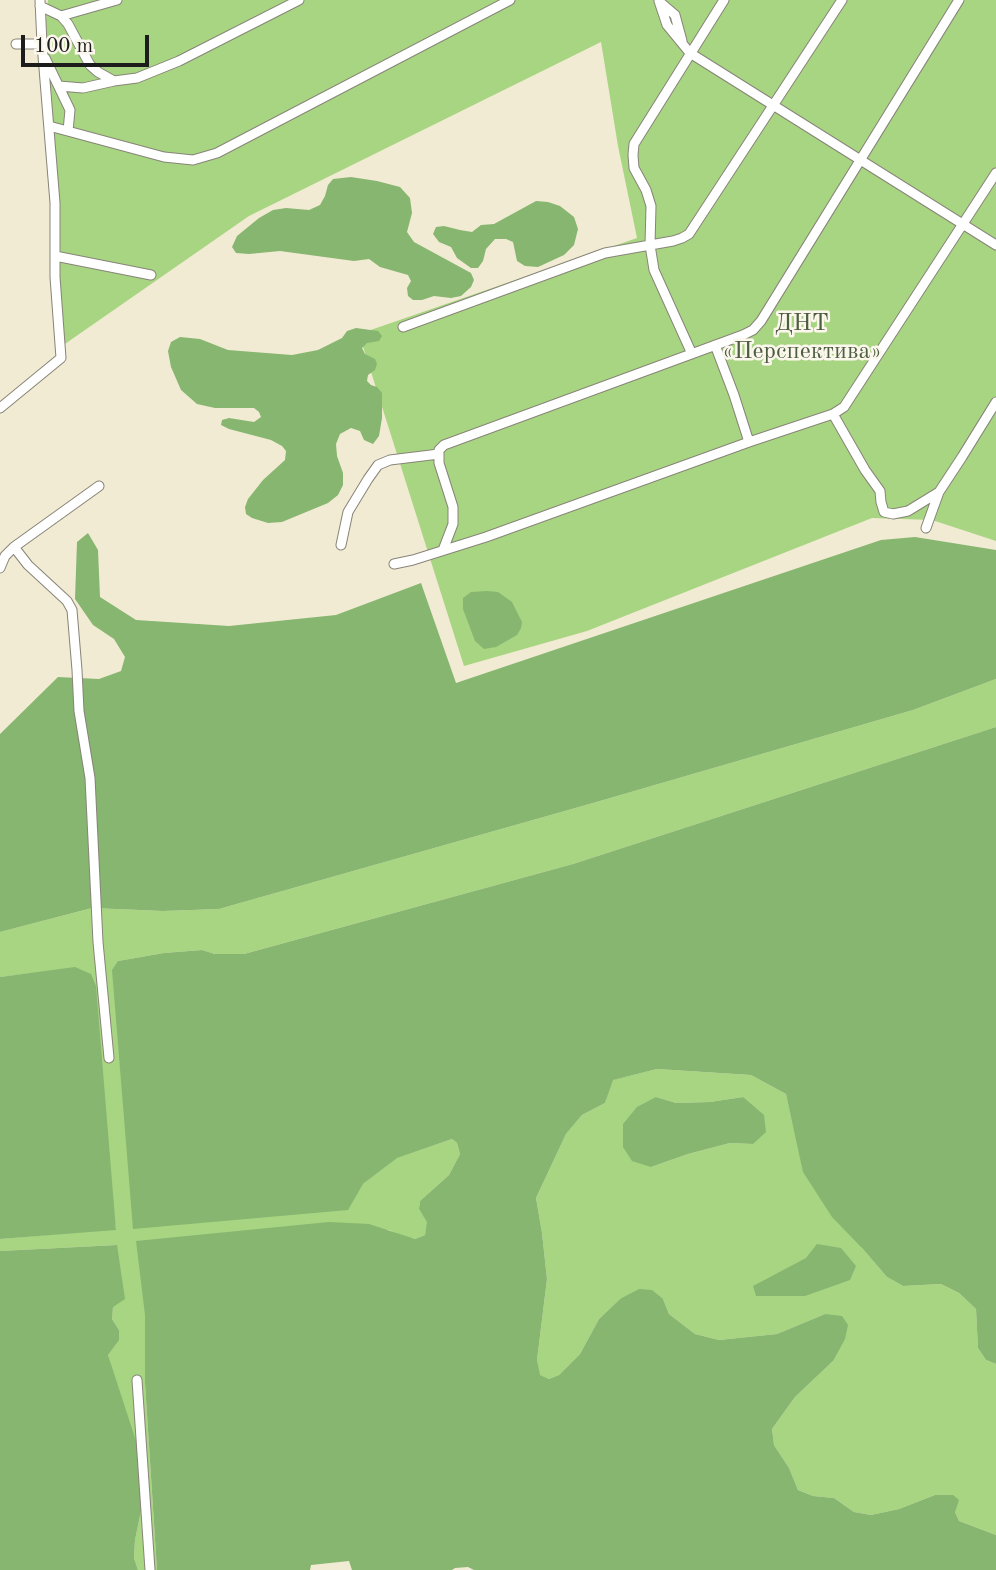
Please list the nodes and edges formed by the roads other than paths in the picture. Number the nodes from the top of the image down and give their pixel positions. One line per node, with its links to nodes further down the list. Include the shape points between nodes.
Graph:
1 (117, 0): 9 (street)
2 (299, 0): 13 (street, via 179,61 137,78)
3 (510, 0): 17 (street, via 217,153 193,160 164,157)
4 (724, 0): 12 (street)
5 (842, 0): 15 (street)
6 (960, 0): 18 (street)
7 (659, 1): 12 (street, via 667,25)
8 (40, 3): 9 (street); 11 (street)
9 (61, 16): 13 (street, via 90,65)
10 (16, 44): 11 (street)
11 (42, 49): 14 (street); 16 (street)
12 (690, 53): 15 (street); 21 (street, via 634,144 634,168 651,206)
13 (114, 81): 14 (street, via 83,88)
14 (59, 86): 17 (street, via 70,110)
15 (774, 105): 18 (street); 21 (street, via 689,234)
16 (49, 126): 17 (street); 23 (street)
17 (68, 131)
18 (861, 159): 20 (street); 26 (street, via 761,321 753,330)
19 (996, 173): 20 (street)
20 (964, 224): 22 (street); 30 (street, via 844,407)
21 (650, 244): 25 (street, via 605,253); 27 (street, via 654,270)
22 (996, 245)
23 (55, 256): 24 (street); 29 (street, via 61,358)
24 (151, 275)
25 (403, 327)
26 (715, 345): 27 (street); 31 (street)
27 (692, 354): 32 (street, via 444,445)
28 (996, 402): 34 (street)
29 (0, 408)
30 (833, 414): 31 (street); 34 (street, via 880,491 884,512 908,511)
31 (749, 442): 38 (street)
32 (439, 454): 36 (street, via 378,465 348,512); 38 (street, via 453,507 453,524)
33 (99, 486): 37 (street)
34 (939, 492): 35 (street)
35 (926, 528)
36 (341, 545)
37 (14, 547): 39 (street); 42 (street, via 72,610 79,711 90,778)
38 (443, 550): 40 (street)
39 (2, 553): 41 (street)
40 (394, 564)
41 (0, 568)
42 (109, 1058)
43 (137, 1380): 44 (street)
44 (150, 1570)

